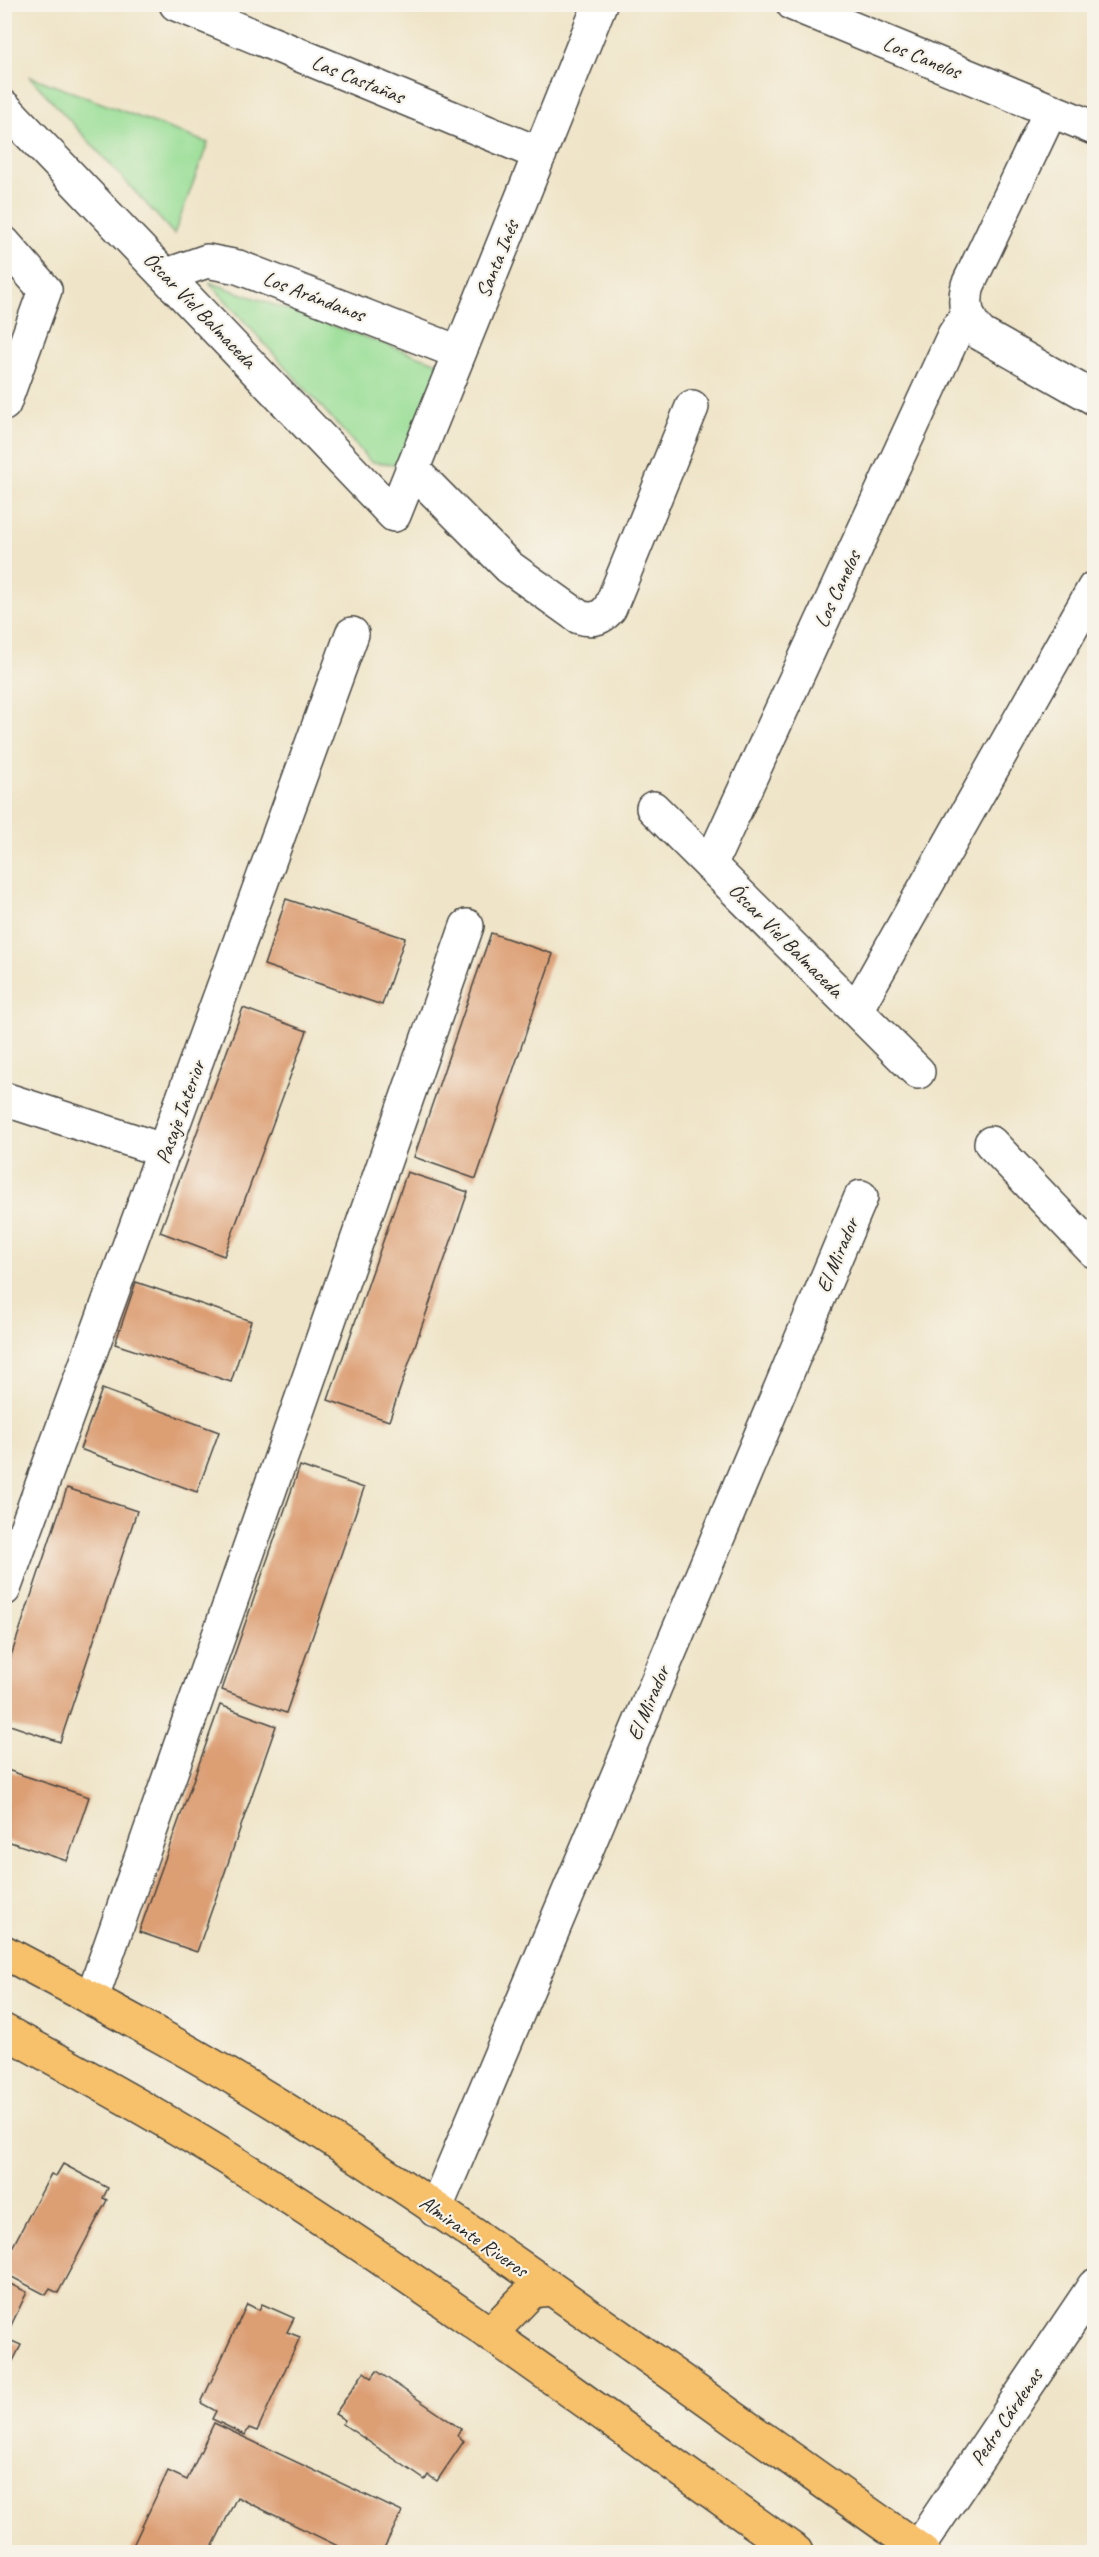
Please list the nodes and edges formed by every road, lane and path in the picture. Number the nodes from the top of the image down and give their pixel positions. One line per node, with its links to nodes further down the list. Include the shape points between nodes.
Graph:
1 (176, 4): 7 (street, Las Castañas)
2 (600, 4): 7 (street, Santa Inés)
3 (793, 4): 5 (street, Los Canelos)
4 (4, 107): 9 (street, Óscar Viel Balmaceda)
5 (1051, 110): 6 (street, Los Canelos); 10 (street, via 968,285)
6 (1095, 128)
7 (540, 154): 11 (street, Santa Inés)
8 (4, 243): 13 (street, via 45,290)
9 (167, 275): 11 (street, Los Arándanos, via 207,261 238,267); 16 (street, Óscar Viel Balmaceda)
10 (967, 315): 12 (street, via 981,334); 20 (street, Los Canelos, via 950,342)
11 (459, 352): 15 (street, Santa Inés)
12 (1095, 398)
13 (4, 404)
14 (692, 407): 15 (street, via 610,608 598,619 579,617 509,567)
15 (412, 469): 16 (street, Santa Inés)
16 (394, 514)
17 (1095, 588): 22 (street)
18 (352, 634): 26 (street, Pasaje Interior)
19 (653, 808): 20 (street, Óscar Viel Balmaceda)
20 (710, 865): 22 (street, Óscar Viel Balmaceda)
21 (467, 926): 31 (street)
22 (856, 1010): 23 (street, Óscar Viel Balmaceda)
23 (918, 1071)
24 (4, 1099): 26 (street)
25 (991, 1143): 28 (street)
26 (165, 1151): 29 (street, Pasaje Interior)
27 (861, 1197): 33 (street, El Mirador)
28 (1095, 1251)
29 (4, 1589)
30 (6, 1955): 31 (main road, Almirante Riveros)
31 (92, 1998): 33 (main road, Almirante Riveros, via 269,2100)
32 (4, 2031): 36 (main road, via 274,2188)
33 (435, 2210): 35 (main road, Almirante Riveros)
34 (1095, 2286): 37 (street, Pedro Cárdenas)
35 (550, 2289): 36 (main road, via 532,2291); 37 (main road, Almirante Riveros)
36 (490, 2334): 38 (main road)
37 (920, 2551)
38 (796, 2553)

